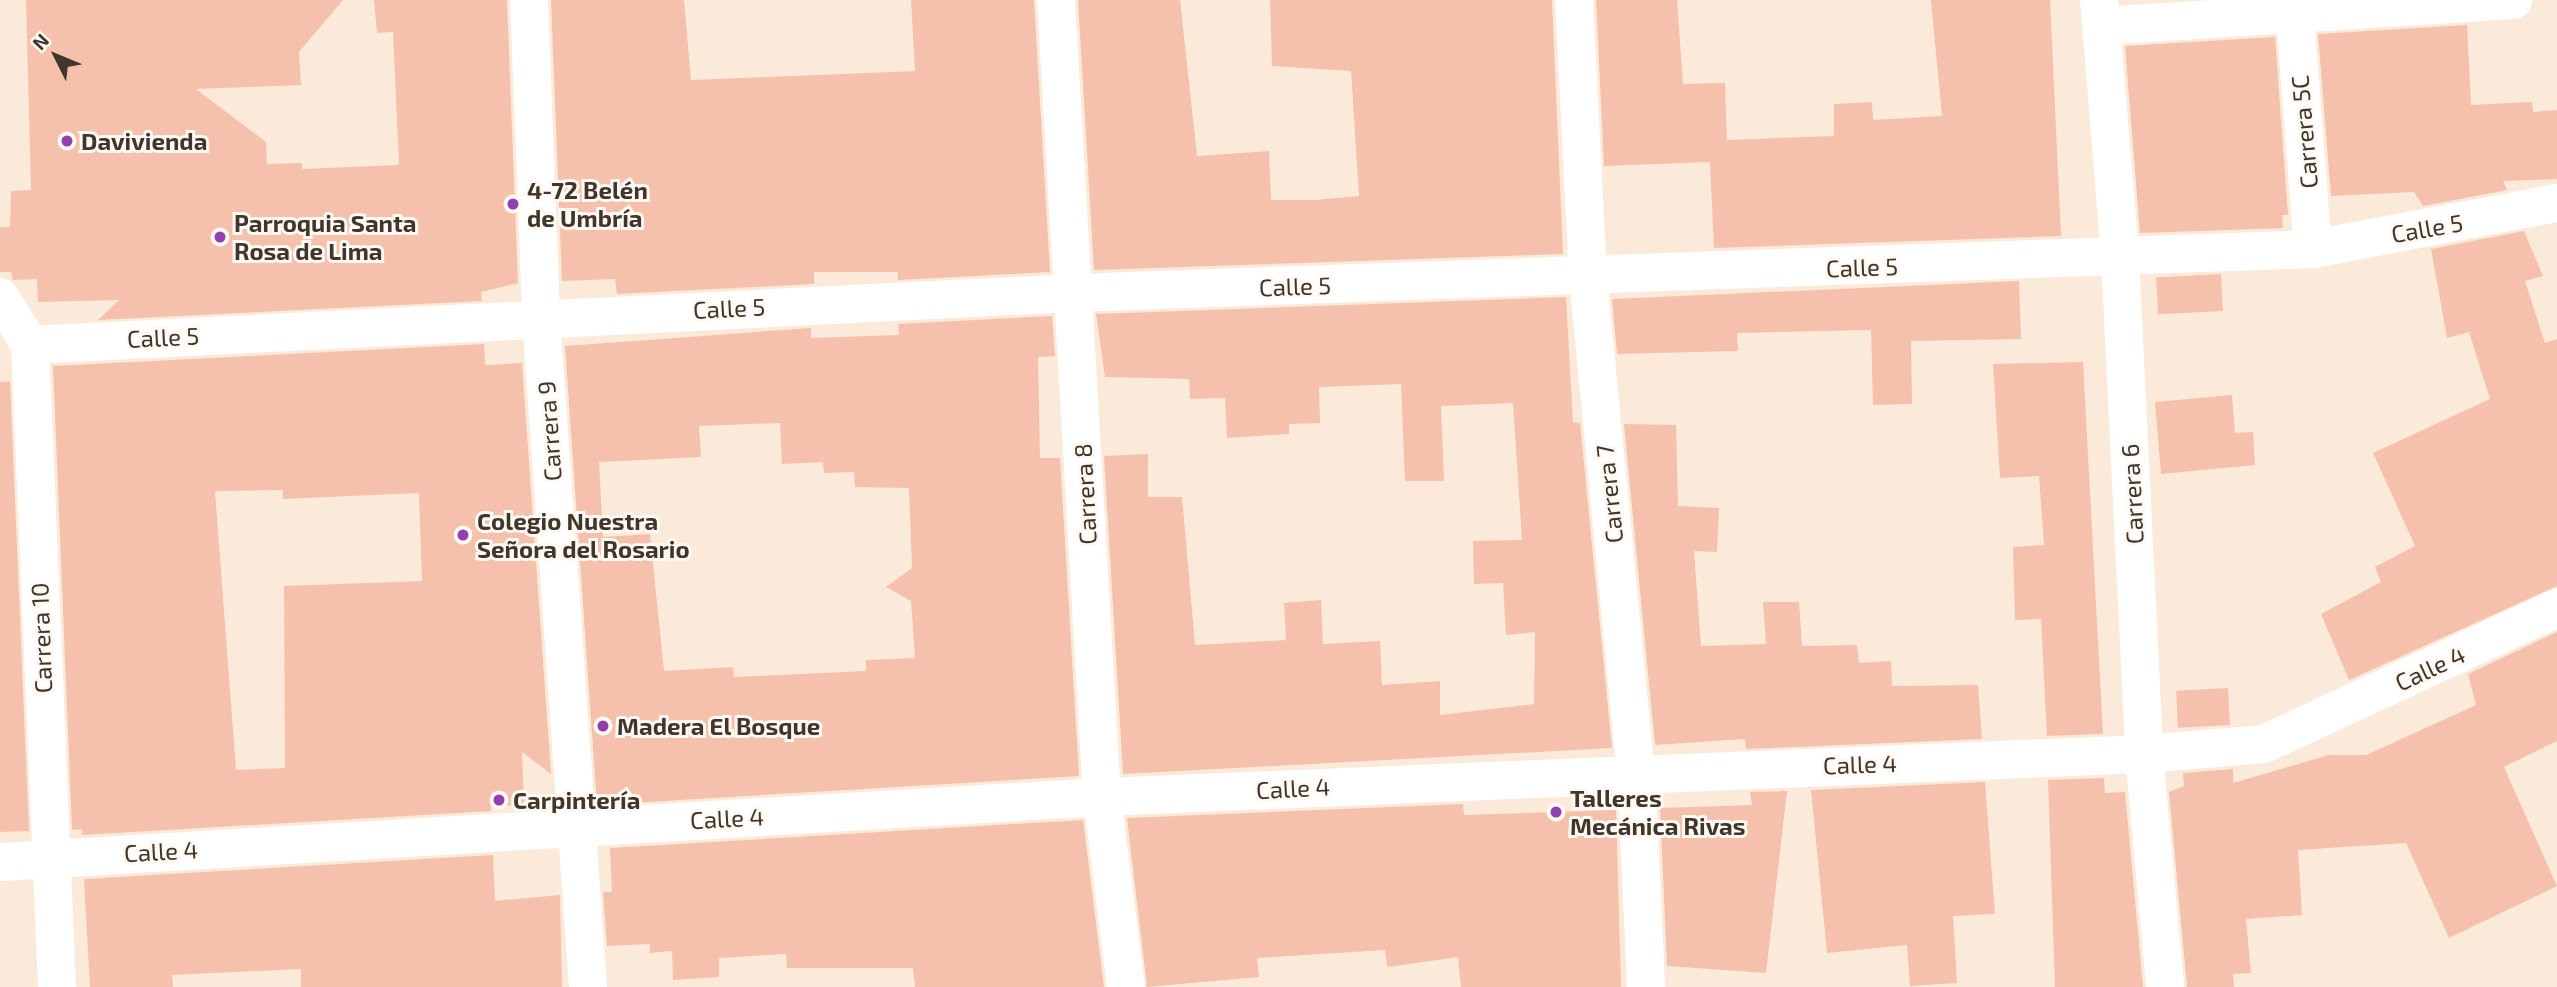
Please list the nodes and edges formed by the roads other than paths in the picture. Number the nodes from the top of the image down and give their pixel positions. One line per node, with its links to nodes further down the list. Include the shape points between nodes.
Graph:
1 (529, 0): 13 (street, Carrera 9)
2 (1056, 0): 11 (street, Carrera 8)
3 (1574, 0): 10 (street, Carrera 7)
4 (2513, 0): 5 (street)
5 (2319, 10): 6 (street); 8 (street, Carrera 5C)
6 (2100, 13): 9 (street, Carrera 6)
7 (2557, 203): 8 (street, Calle 5)
8 (2313, 248): 9 (street, Calle 5)
9 (2120, 257): 10 (street, Calle 5); 16 (street, Carrera 6)
10 (1588, 277): 11 (street, Calle 5); 17 (street, Carrera 7)
11 (1074, 293): 13 (street, Calle 5); 18 (street, Carrera 8)
12 (3, 306): 14 (street)
13 (541, 317): 14 (street, Calle 5); 19 (street, Carrera 9)
14 (30, 345): 20 (street, Carrera 10)
15 (2557, 608): 16 (street, Calle 4, via 2264,744)
16 (2144, 754): 17 (street, Calle 4); 26 (street, Carrera 6)
17 (1636, 771): 18 (street, Calle 4); 25 (street, Carrera 7)
18 (1102, 797): 19 (street, Calle 4); 24 (street, Carrera 8)
19 (577, 826): 20 (street, Calle 4); 23 (street, Carrera 9)
20 (50, 858): 21 (street, Calle 4); 22 (street, Carrera 10)
21 (0, 862)
22 (57, 987)
23 (588, 987)
24 (1126, 987)
25 (1646, 987)
26 (2165, 987)

